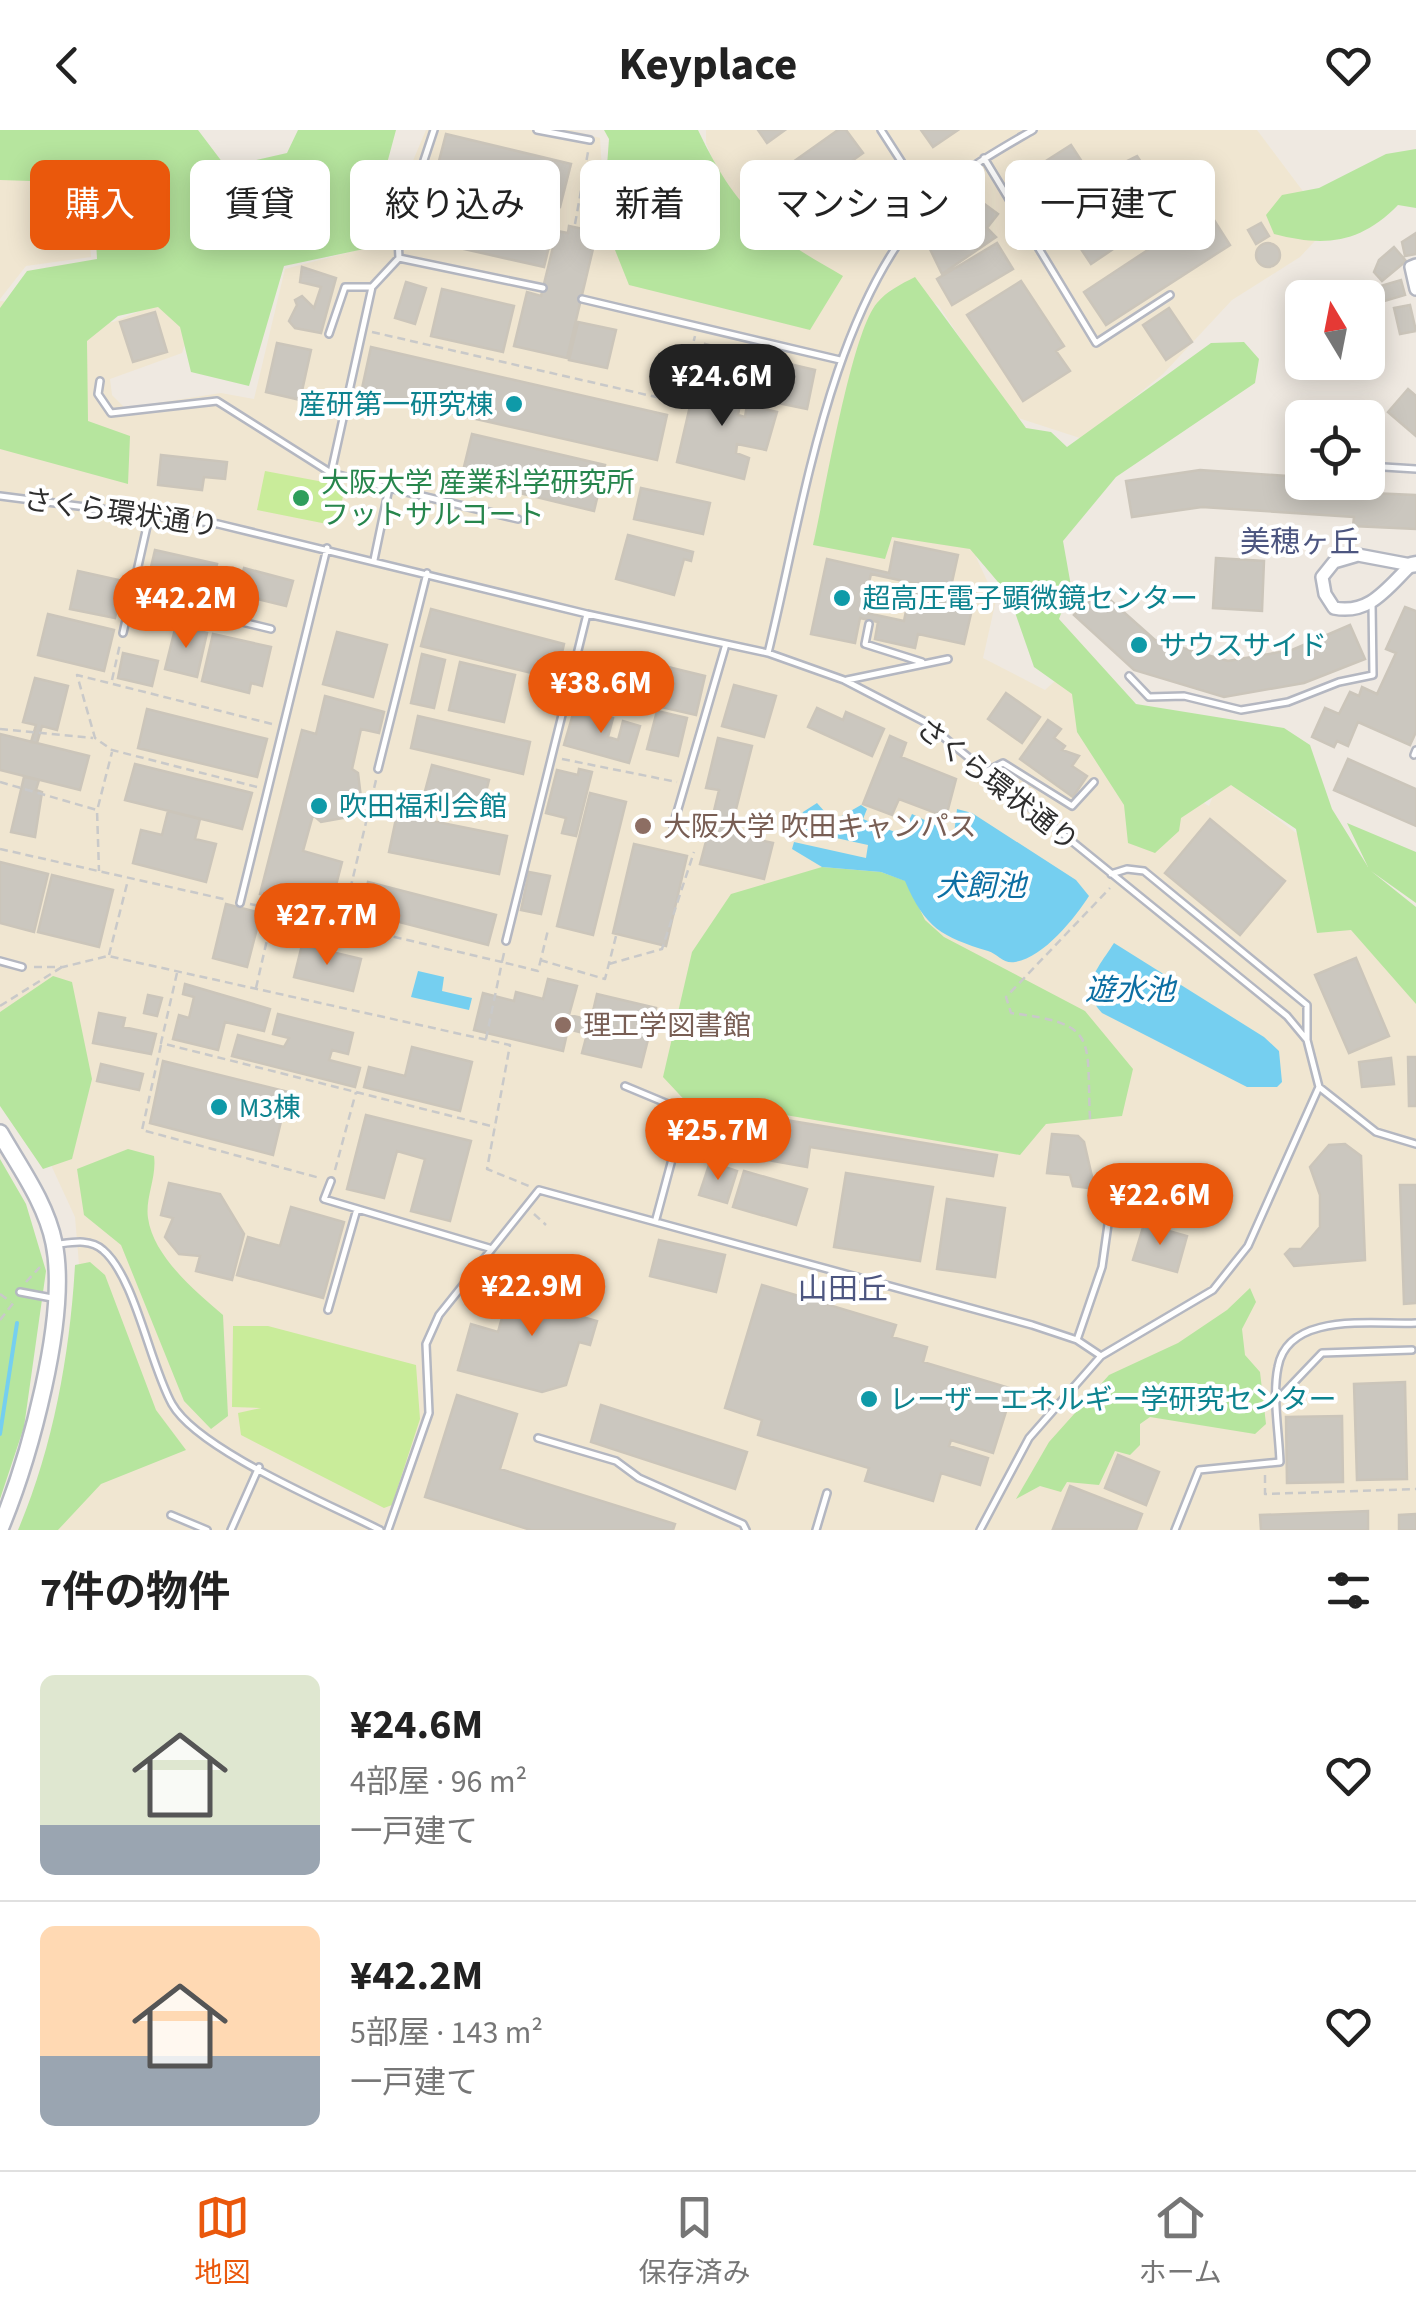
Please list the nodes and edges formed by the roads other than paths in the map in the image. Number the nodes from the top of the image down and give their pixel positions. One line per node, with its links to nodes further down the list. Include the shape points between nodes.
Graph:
1 (434, 130): 10 (lane, via 398,239)
2 (538, 130): 5 (lane)
3 (880, 130): 7 (lane)
4 (1033, 130): 6 (lane)
5 (590, 140)
6 (984, 158): 8 (lane); 15 (lane, via 1096,343)
7 (899, 160)
8 (982, 160)
9 (898, 250): 18 (lane, via 862,304)
10 (399, 258): 12 (lane); 13 (lane)
11 (1416, 265): 14 (street)
12 (372, 287): 17 (lane, via 346,287); 22 (lane)
13 (543, 288)
14 (1416, 290)
15 (1170, 295)
16 (582, 299): 18 (lane)
17 (329, 334)
18 (840, 360): 38 (lane)
19 (100, 381): 22 (lane, via 102,404 112,413 217,401)
20 (1385, 467): 21 (lane)
21 (1416, 469)
22 (331, 473): 23 (lane)
23 (389, 488): 26 (lane); 28 (lane)
24 (0, 496): 25 (lane, さくら環状通り)
25 (150, 513): 27 (lane, さくら環状通り); 31 (lane)
26 (518, 519)
27 (327, 548): 28 (lane, さくら環状通り); 48 (lane)
28 (374, 560): 30 (lane, さくら環状通り)
29 (1414, 564): 32 (street); 32 (street, via 1358,555 1334,562 1322,577 1334,608 1355,612)
30 (427, 573): 33 (lane, さくら環状通り); 43 (lane)
31 (134, 596): 35 (lane); 36 (lane)
32 (1372, 603): 41 (lane, via 1373,674 1288,702 1241,710 1184,696 1149,697)
33 (586, 614): 37 (lane, さくら環状通り); 49 (lane)
34 (869, 624): 40 (lane, via 865,644)
35 (270, 629)
36 (123, 633)
37 (726, 644): 38 (lane, さくら環状通り); 46 (lane)
38 (768, 653): 42 (lane, さくら環状通り)
39 (948, 658): 40 (lane)
40 (925, 663): 42 (lane)
41 (1129, 676)
42 (844, 680): 44 (lane, さくら環状通り, via 925,722)
43 (378, 769)
44 (985, 772): 45 (lane, via 1004,763 1072,806); 47 (lane, さくら環状通り)
45 (1094, 782)
46 (673, 826)
47 (1111, 874): 52 (lane, さくら環状通り, via 1287,1016); 52 (lane, via 1144,872 1306,1005)
48 (240, 902)
49 (506, 942)
50 (0, 961): 51 (lane)
51 (22, 967)
52 (1307, 1040): 54 (lane, さくら環状通り)
53 (624, 1086): 60 (lane, via 684,1110)
54 (1319, 1087): 56 (lane, via 1376,1132); 69 (lane, via 1248,1246 1213,1290)
55 (0, 1133): 61 (main road, via 44,1209)
56 (1416, 1144)
57 (332, 1181): 59 (lane, via 324,1199)
58 (1112, 1196): 67 (lane, via 1102,1267)
59 (358, 1209): 62 (lane); 65 (lane)
60 (656, 1220): 62 (lane, via 539,1190); 67 (lane)
61 (54, 1244): 64 (main road); 72 (lane, via 88,1242 102,1249 118,1269 172,1405 202,1438)
62 (489, 1248): 78 (lane, via 439,1314 426,1344 428,1413)
63 (20, 1292): 64 (lane)
64 (57, 1298): 75 (main road, via 33,1427)
65 (328, 1310)
66 (1416, 1323): 70 (lane, via 1316,1327 1291,1339 1278,1365)
67 (1077, 1340): 69 (lane)
68 (1412, 1350): 70 (lane, via 1322,1352)
69 (1101, 1356): 81 (lane, via 1029,1438)
70 (1278, 1400): 82 (lane, via 1280,1462 1199,1470)
71 (538, 1438): 79 (lane, via 616,1461)
72 (259, 1467): 77 (lane); 78 (lane)
73 (827, 1492): 80 (lane)
74 (171, 1515): 76 (lane)
75 (0, 1529)
76 (207, 1530)
77 (231, 1530)
78 (384, 1530)
79 (746, 1530)
80 (816, 1530)
81 (980, 1530)
82 (1175, 1530)

